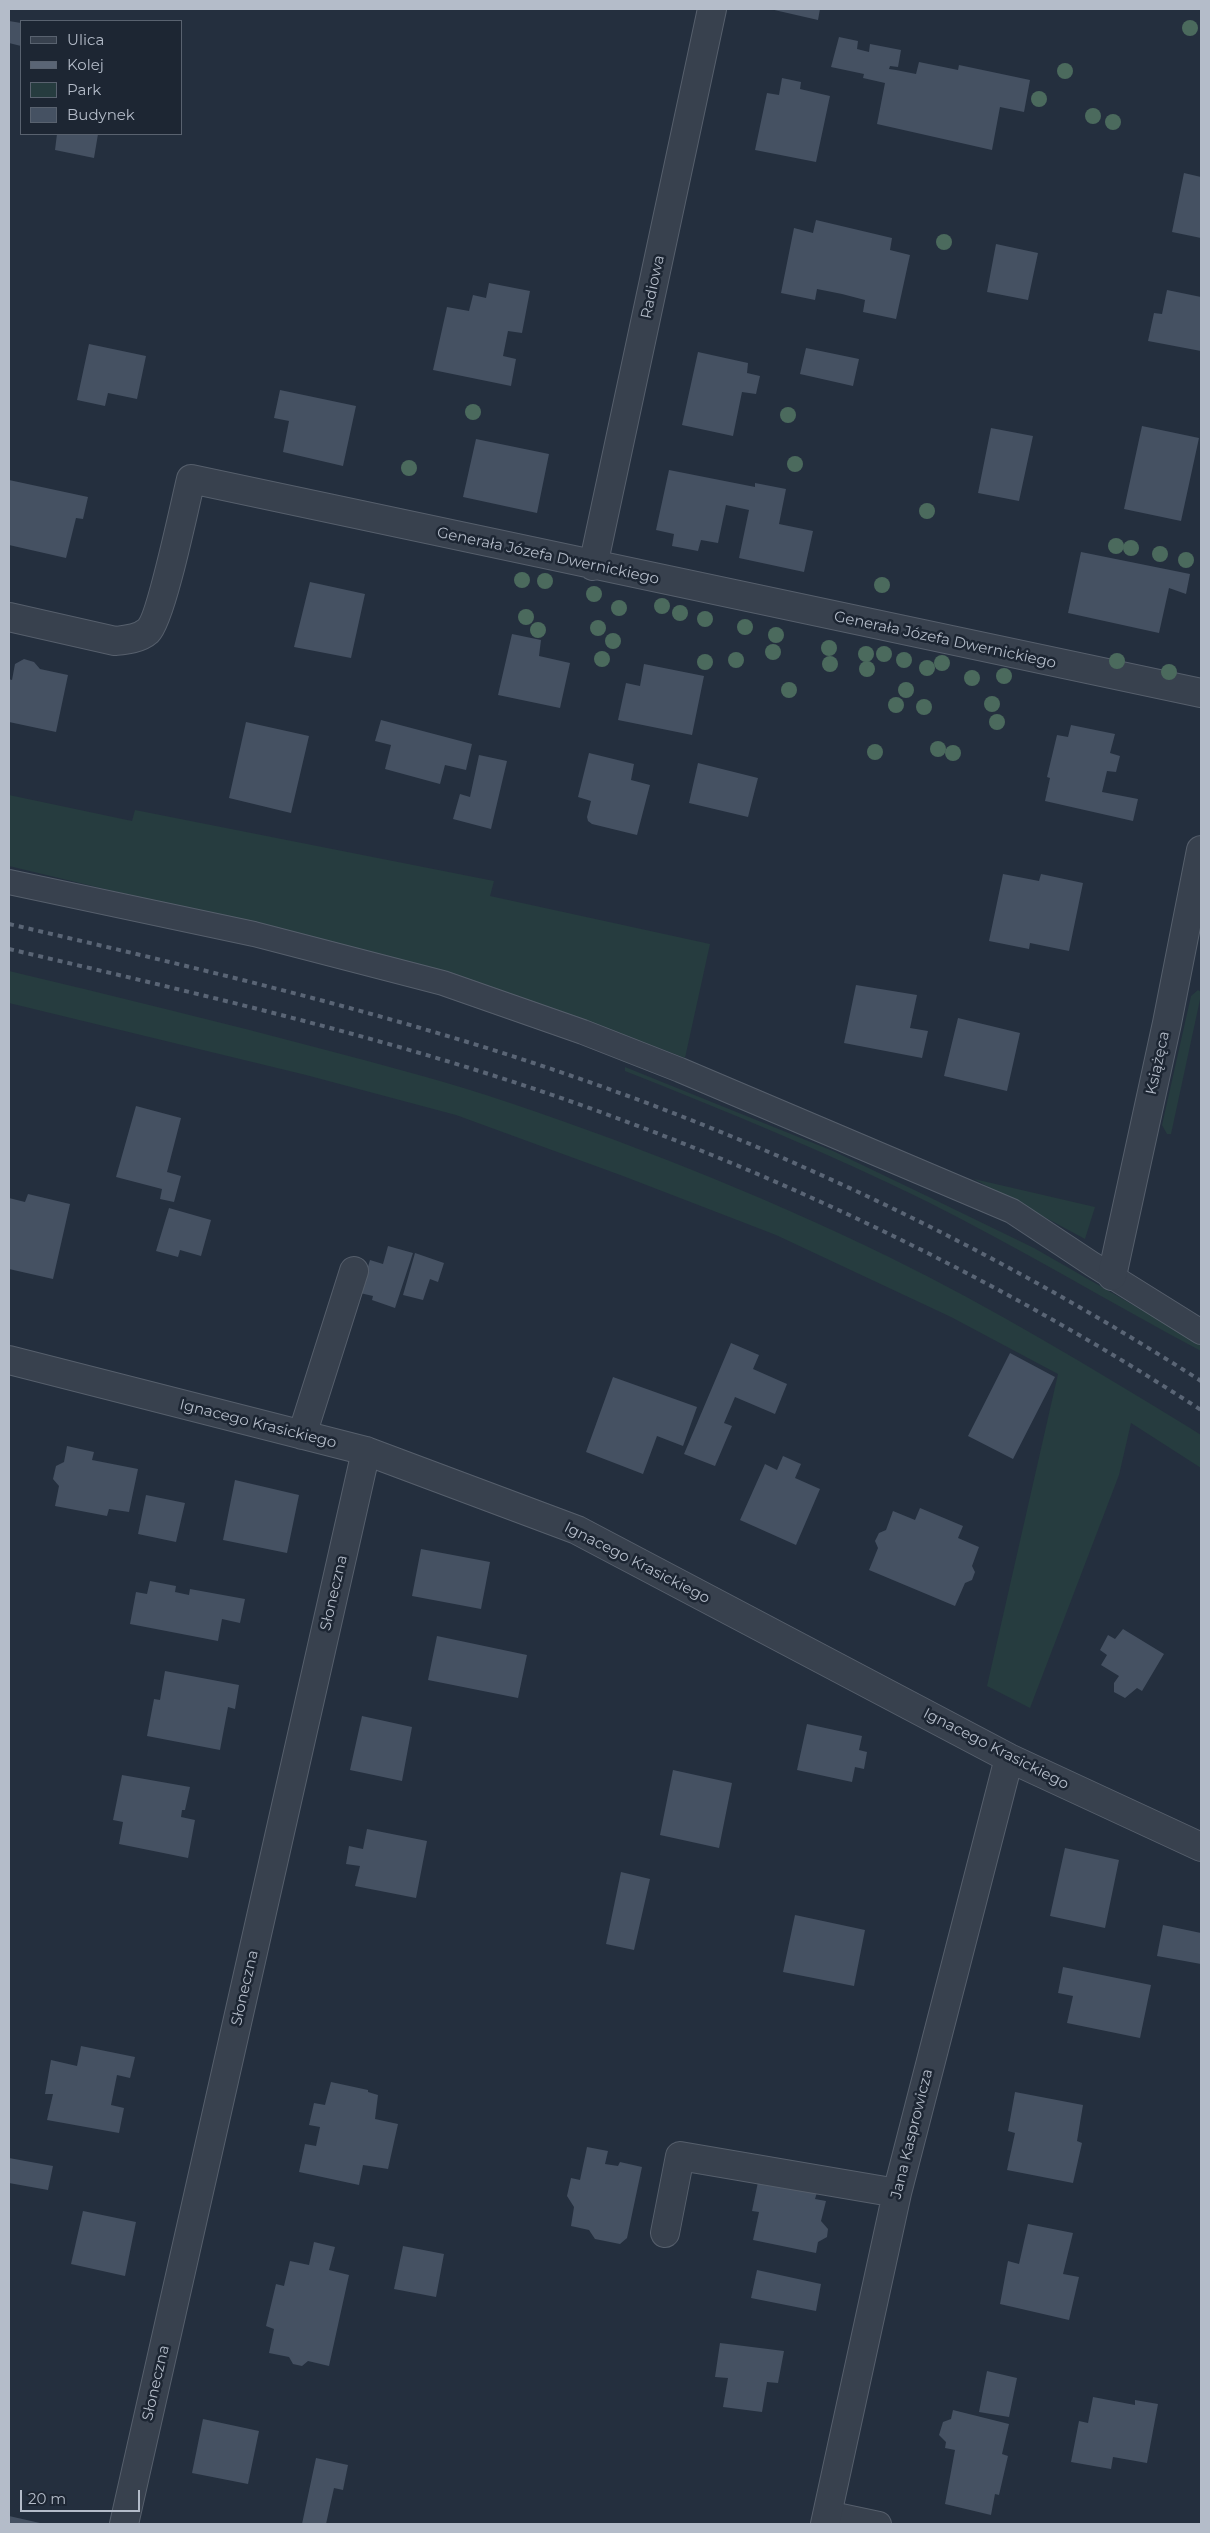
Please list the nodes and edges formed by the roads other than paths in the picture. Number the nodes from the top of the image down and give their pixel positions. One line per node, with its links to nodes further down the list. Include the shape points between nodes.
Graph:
1 (712, 9): 2 (street, Radiowa)
2 (593, 566): 3 (street, Generała Józefa Dwernickiego, via 192,479 158,610 148,631 129,640 115,640); 4 (street, Generała Józefa Dwernickiego)
3 (9, 617)
4 (1201, 693)
5 (1201, 850): 8 (street, Książęca)
6 (9, 882): 8 (lane, via 254,934 424,978 583,1032 1012,1211)
7 (354, 1271): 11 (street)
8 (1112, 1276): 9 (lane)
9 (1201, 1332)
10 (9, 1360): 11 (street, Ignacego Krasickiego)
11 (302, 1435): 12 (street, Ignacego Krasickiego)
12 (366, 1451): 13 (street, Ignacego Krasickiego, via 577,1530); 18 (street, Słoneczna)
13 (1008, 1758): 14 (street, Ignacego Krasickiego); 15 (street, Jana Kasprowicza)
14 (1201, 1847)
15 (897, 2193): 16 (street, via 680,2156); 17 (street, Jana Kasprowicza)
16 (666, 2233)
17 (826, 2519): 19 (lane, Jana Kasprowicza)
18 (124, 2524)
19 (879, 2524)

